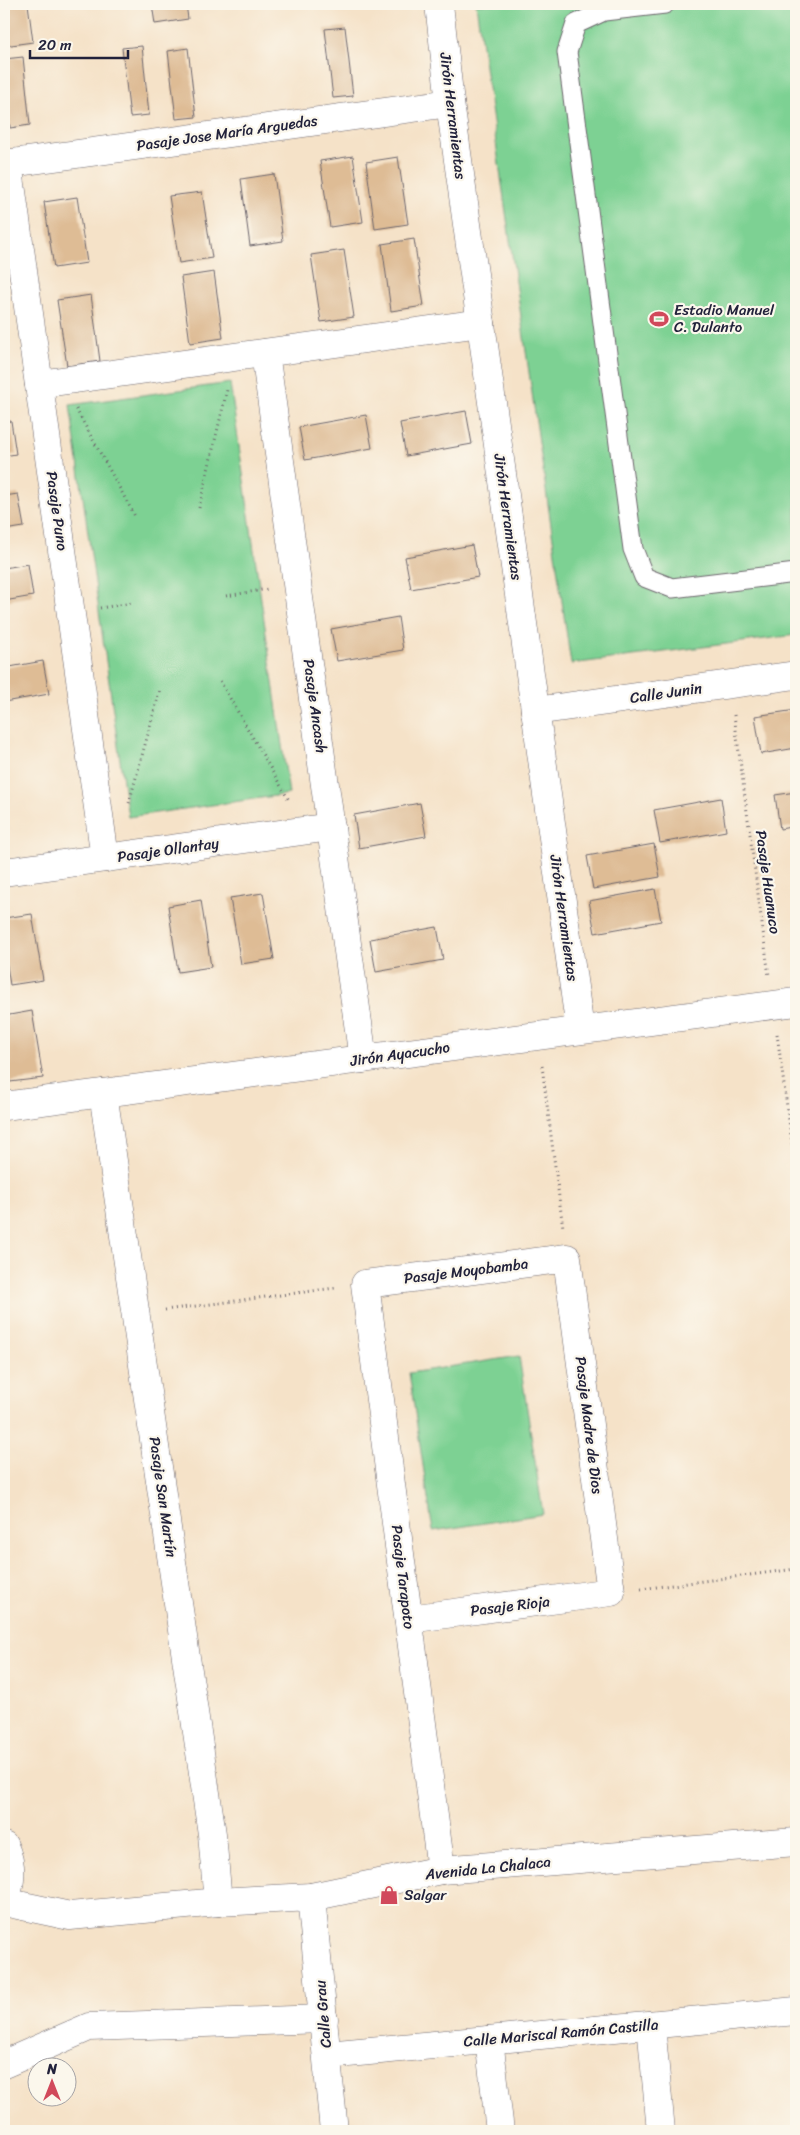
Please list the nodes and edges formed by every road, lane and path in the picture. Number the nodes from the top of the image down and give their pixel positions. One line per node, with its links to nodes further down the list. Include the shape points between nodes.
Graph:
1 (439, 4): 3 (street, Jirón Herramientas)
2 (665, 4): 11 (lane, via 604,11 576,24 567,52 632,549 644,577 672,588)
3 (450, 103): 4 (street, Pasaje Jose María Arguedas); 5 (street, Jirón Herramientas)
4 (6, 164): 8 (street, Pasaje Puno)
5 (481, 324): 6 (street); 18 (street, Jirón Herramientas)
6 (265, 353): 7 (street); 12 (street, Pasaje Ancash)
7 (235, 358): 8 (street); 9 (path)
8 (50, 383): 10 (path); 21 (street, Pasaje Puno)
9 (200, 508)
10 (136, 518)
11 (796, 573)
12 (298, 584): 13 (path); 20 (street, Pasaje Ancash)
13 (226, 596)
14 (796, 675): 16 (street, Calle Junin)
15 (220, 681): 20 (path)
16 (730, 684): 18 (street, Calle Junin); 23 (path, Pasaje Huanuco)
17 (160, 690): 19 (path)
18 (535, 711): 24 (street, Jirón Herramientas)
19 (127, 810)
20 (319, 829): 21 (street, Pasaje Ollantay); 26 (street, Pasaje Ancash)
21 (105, 858): 22 (street, Pasaje Ollantay)
22 (4, 872)
23 (785, 1004): 24 (street, Jirón Ayacucho); 29 (path, Pasaje Huanuco)
24 (580, 1030): 25 (street, Jirón Ayacucho)
25 (538, 1036): 26 (street, Jirón Ayacucho); 30 (path)
26 (363, 1059): 27 (street, Jirón Ayacucho)
27 (103, 1093): 28 (street, Jirón Ayacucho); 32 (street, Pasaje San Martín)
28 (4, 1106)
29 (796, 1172)
30 (567, 1258): 31 (street, Pasaje Moyobamba); 34 (street, Pasaje Madre de Dios)
31 (365, 1284): 32 (path); 35 (street, Pasaje Tarapoto)
32 (137, 1314): 41 (street, Pasaje San Martín, via 212,1834)
33 (796, 1569): 34 (path)
34 (611, 1592): 35 (street, Pasaje Rioja)
35 (409, 1619): 38 (street, Pasaje Tarapoto)
36 (796, 1842): 38 (street, Avenida La Chalaca)
37 (4, 1846): 40 (street, via 10,1865 10,1884)
38 (441, 1870): 39 (street, Avenida La Chalaca)
39 (310, 1897): 41 (street, Avenida La Chalaca); 43 (street, Calle Grau)
40 (4, 1902): 41 (street, Avenida La Chalaca, via 70,1916)
41 (218, 1902)
42 (796, 2011): 44 (street, Calle Mariscal Ramón Castilla)
43 (324, 2019): 46 (street, Calle Grau); 47 (street, via 89,2027)
44 (651, 2025): 45 (street, Calle Mariscal Ramón Castilla); 50 (street)
45 (489, 2040): 46 (street, Calle Mariscal Ramón Castilla); 49 (street)
46 (326, 2055): 48 (street, Calle Grau)
47 (4, 2064)
48 (334, 2131)
49 (500, 2131)
50 (661, 2131)

